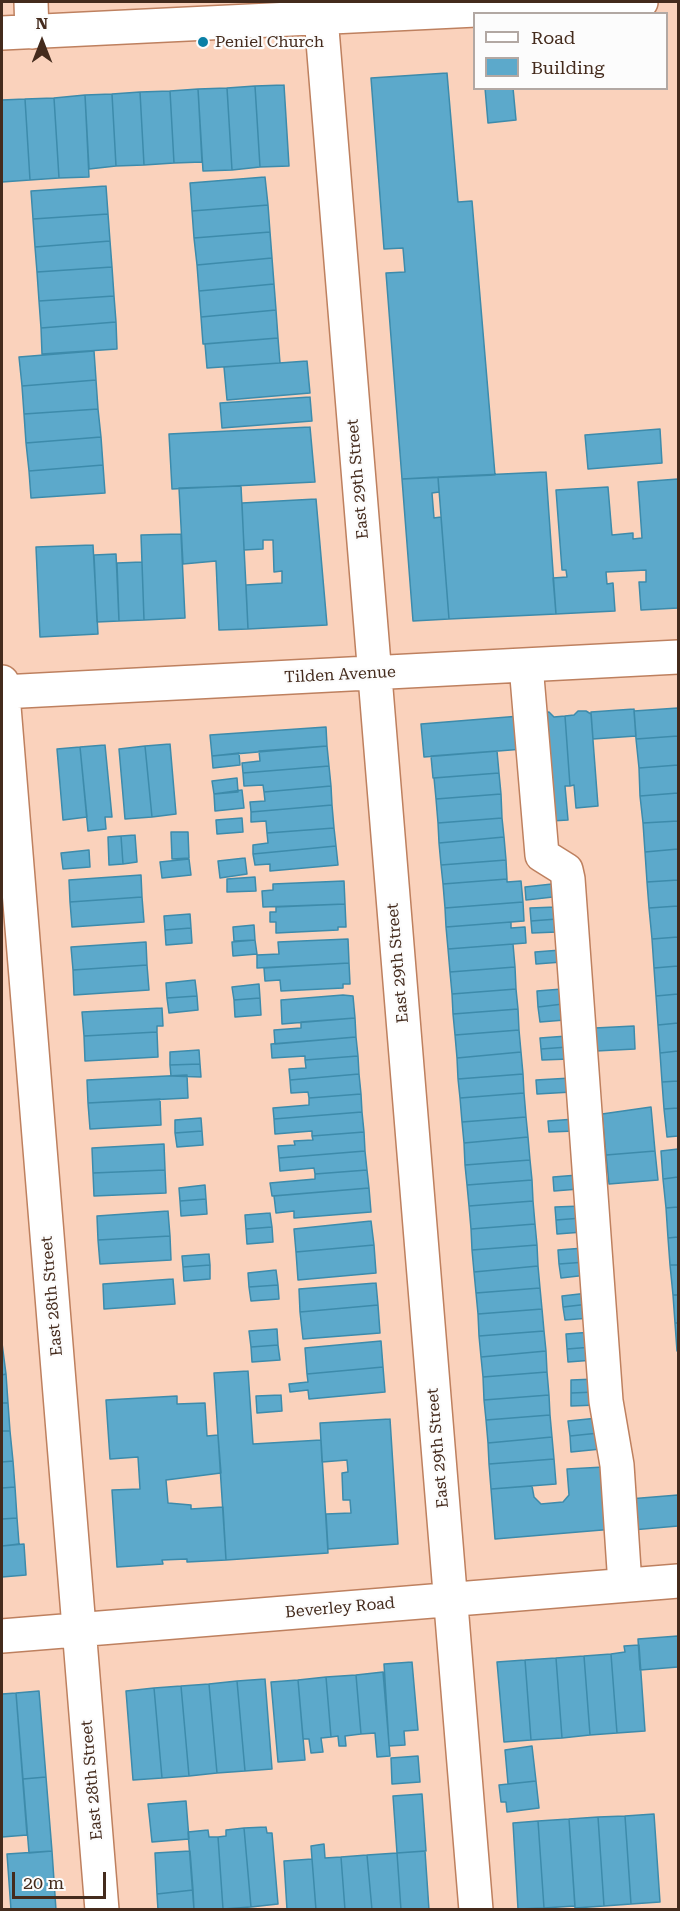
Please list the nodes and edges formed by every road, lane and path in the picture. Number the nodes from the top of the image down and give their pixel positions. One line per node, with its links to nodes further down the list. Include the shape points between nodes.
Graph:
1 (641, 2): 2 (street)
2 (333, 12): 3 (street); 6 (street, East 29th Street)
3 (22, 22)
4 (678, 657): 5 (street, Tilden Avenue)
5 (526, 665): 6 (street, Tilden Avenue); 10 (street, via 542,855 566,870 568,879 606,1401 617,1465)
6 (374, 673): 8 (street, Tilden Avenue); 11 (street, East 29th Street)
7 (2, 682): 8 (street, East 28th Street)
8 (2, 692): 12 (street, East 28th Street)
9 (678, 1581): 10 (street, Beverley Road)
10 (625, 1585): 11 (street, Beverley Road)
11 (450, 1599): 12 (street, Beverley Road); 15 (street, East 29th Street)
12 (79, 1629): 13 (street, Beverley Road); 14 (street, East 28th Street)
13 (2, 1636)
14 (102, 1910)
15 (476, 1910)

